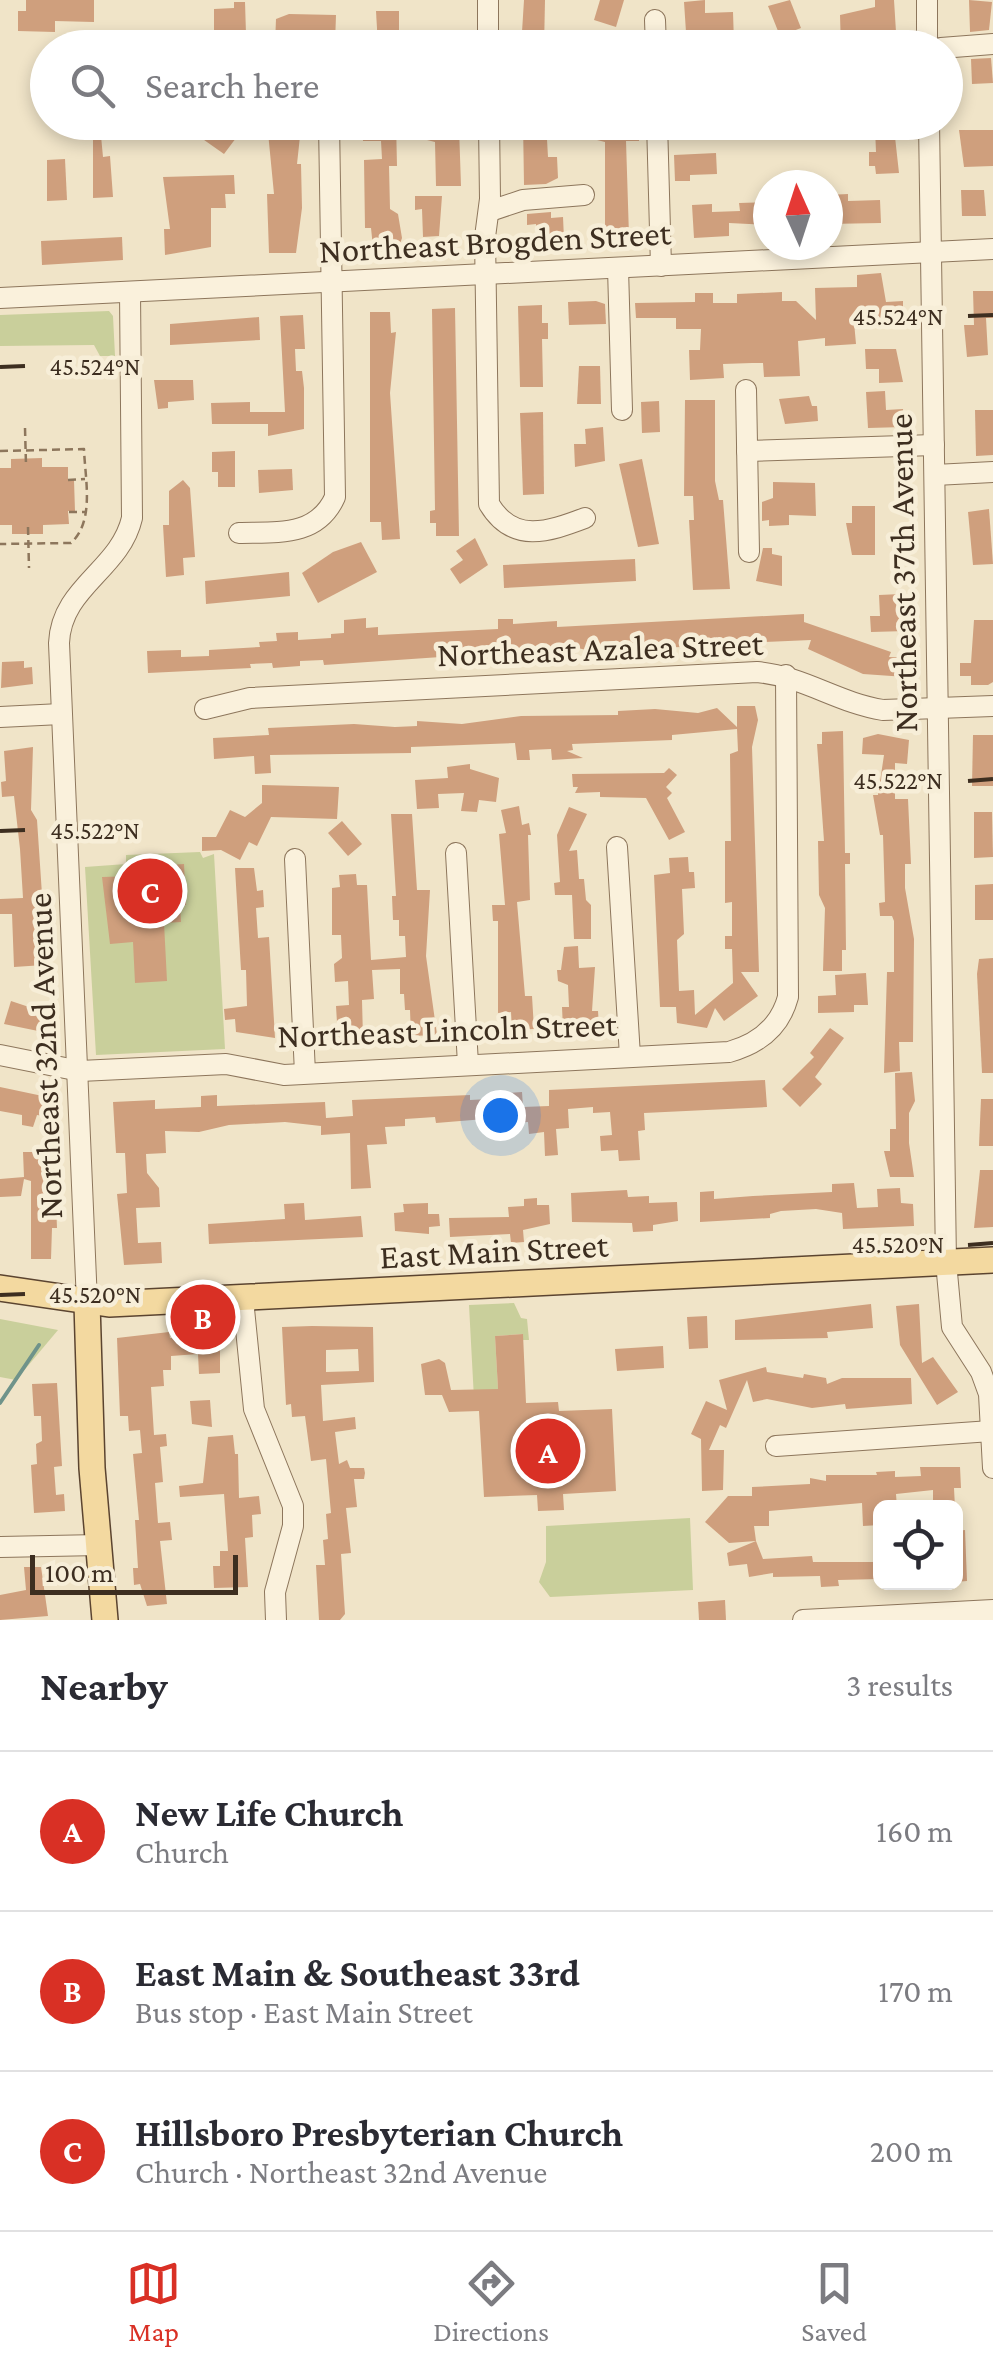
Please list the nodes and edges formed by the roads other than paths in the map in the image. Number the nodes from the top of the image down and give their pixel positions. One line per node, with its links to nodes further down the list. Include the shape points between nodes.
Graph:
1 (488, 0): 4 (street)
2 (927, 0): 6 (street)
3 (655, 20): 5 (street)
4 (488, 30)
5 (655, 30)
6 (928, 30)
7 (993, 44): 8 (street)
8 (963, 46)
9 (329, 140): 22 (street)
10 (489, 140): 13 (street)
11 (658, 140): 19 (street)
12 (928, 140): 18 (street, Northeast 37th Avenue)
13 (490, 186): 15 (street); 16 (street)
14 (584, 194): 15 (street)
15 (522, 200): 16 (street)
16 (490, 211): 21 (street)
17 (993, 249): 18 (street, Northeast Brogden Street)
18 (930, 253): 19 (street, Northeast Brogden Street); 27 (street, Northeast 37th Avenue)
19 (661, 266): 20 (street, Northeast Brogden Street)
20 (618, 268): 21 (street, Northeast Brogden Street); 26 (street)
21 (486, 275): 22 (street, Northeast Brogden Street); 31 (street, via 489,504 499,520 524,532 550,532)
22 (333, 282): 23 (street, Northeast Brogden Street); 32 (street, via 335,496 311,526)
23 (130, 292): 24 (street, Northeast Brogden Street); 38 (street, Northeast 32nd Avenue, via 132,518 122,548 63,614)
24 (0, 298)
25 (746, 390): 28 (street)
26 (622, 410)
27 (934, 445): 28 (street); 30 (street, Northeast 37th Avenue)
28 (747, 452): 33 (street)
29 (993, 472): 30 (street)
30 (935, 474): 36 (street, Northeast 37th Avenue)
31 (585, 518)
32 (239, 533)
33 (748, 552)
34 (786, 675): 36 (street, Northeast Azalea Street, via 865,707); 37 (street, Northeast Azalea Street, via 250,698); 44 (street, Northeast Lincoln Street, via 784,1011 750,1046)
35 (993, 706): 36 (street, Northeast Azalea Street)
36 (938, 708): 49 (street, Northeast 37th Avenue)
37 (205, 709)
38 (61, 714): 39 (street); 46 (street, Northeast 32nd Avenue)
39 (0, 717)
40 (617, 847): 44 (street)
41 (456, 852): 45 (street)
42 (294, 860): 47 (street)
43 (0, 1055): 46 (street, Northeast Lincoln Street)
44 (630, 1056): 45 (street, Northeast Lincoln Street)
45 (468, 1064): 47 (street, Northeast Lincoln Street)
46 (80, 1072): 47 (street, Northeast Lincoln Street, via 226,1064); 52 (street, Northeast 32nd Avenue)
47 (305, 1073)
48 (993, 1260): 49 (main road, East Main Street)
49 (946, 1262): 51 (main road, East Main Street); 53 (street, Northeast 37th Avenue, via 952,1328 986,1380)
50 (0, 1288): 52 (main road, East Main Street)
51 (244, 1299): 52 (main road, East Main Street); 60 (street, via 254,1410 292,1506)
52 (87, 1303): 56 (main road)
53 (991, 1431): 54 (street); 55 (street, Northeast 37th Avenue)
54 (776, 1446)
55 (993, 1468)
56 (98, 1545): 57 (street); 59 (main road)
57 (0, 1547)
58 (993, 1610): 61 (street)
59 (105, 1620)
60 (276, 1620)
61 (803, 1620)

